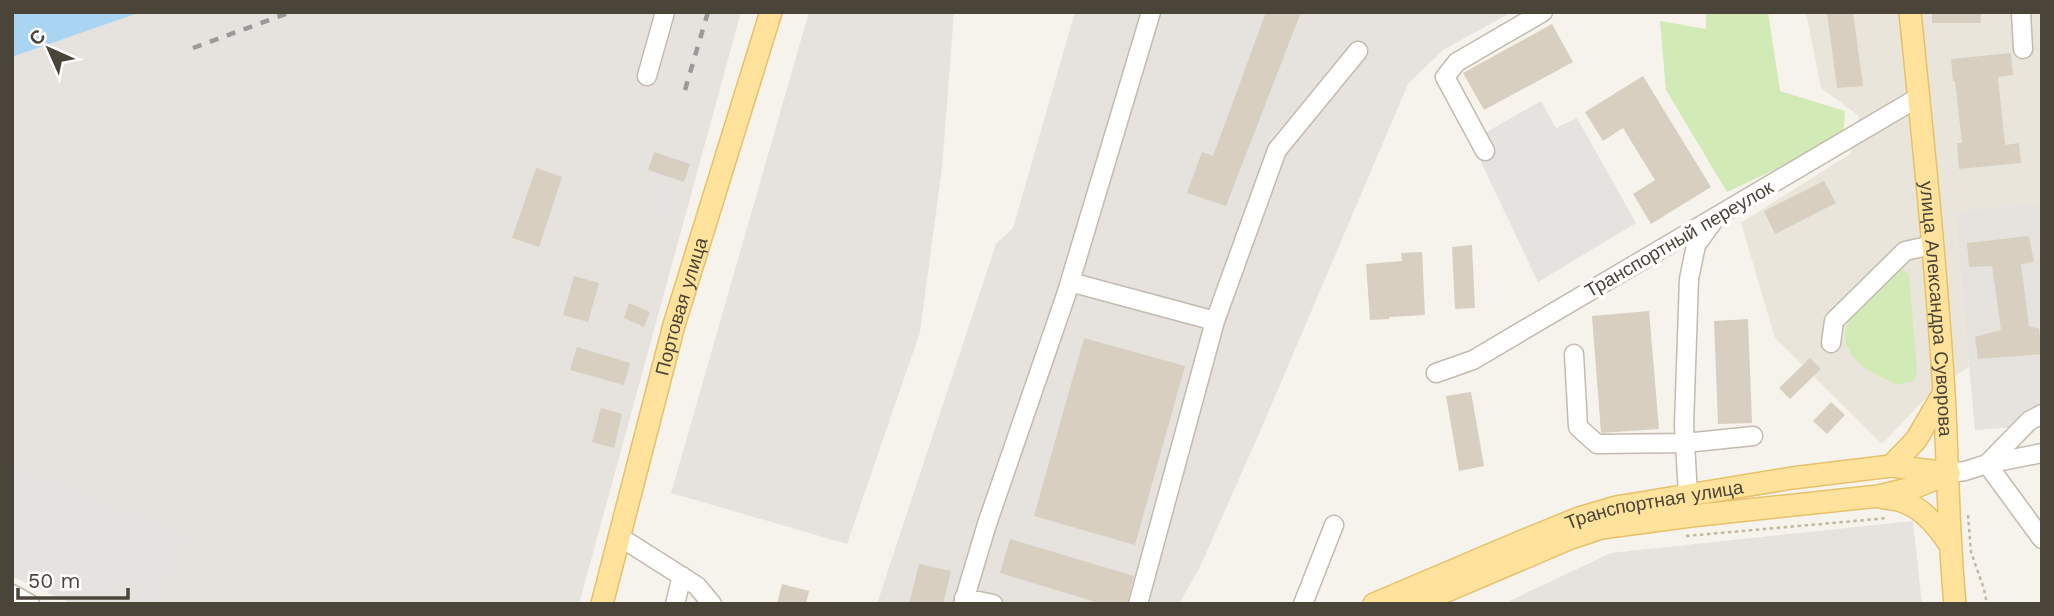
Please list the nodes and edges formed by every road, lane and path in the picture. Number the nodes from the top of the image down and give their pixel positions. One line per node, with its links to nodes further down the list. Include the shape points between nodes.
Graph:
1 (665, 12): 9 (street)
2 (771, 12): 31 (main road, Портовая улица, via 674,325)
3 (1151, 12): 14 (street)
4 (1543, 12): 11 (street, via 1457,62 1445,77)
5 (1910, 12): 10 (main road, улица Александра Суворова)
6 (2021, 12): 7 (street)
7 (2023, 48)
8 (1358, 51): 15 (street, via 1277,150)
9 (647, 76)
10 (1919, 97): 12 (street, Транспортный переулок); 13 (main road, улица Александра Суворова)
11 (1485, 151)
12 (1716, 217): 18 (street, Транспортный переулок, via 1473,360); 22 (street, via 1696,245 1689,279)
13 (1931, 245): 16 (street, via 1905,251 1834,321); 19 (main road, улица Александра Суворова)
14 (1070, 282): 15 (street); 38 (street)
15 (1215, 321): 44 (street)
16 (1831, 343)
17 (1574, 354): 22 (street, via 1578,427 1597,444)
18 (1436, 373)
19 (1944, 389): 25 (main road, via 1916,440); 26 (main road, улица Александра Суворова)
20 (2042, 414): 24 (street, via 2029,421)
21 (1753, 436): 22 (street)
22 (1685, 443): 27 (street)
23 (2042, 453): 24 (street, Транспортная улица)
24 (1987, 464): 26 (street, Транспортная улица); 33 (street)
25 (1891, 466): 26 (main road, Транспортная улица); 27 (main road, Транспортная улица)
26 (1948, 472): 28 (main road, Транспортная улица, via 1916,487); 34 (main road, улица Александра Суворова)
27 (1688, 495): 46 (main road, Транспортная улица, via 1579,518)
28 (1879, 496): 34 (main road, Транспортная улица, via 1906,502 1935,524); 47 (main road, Транспортная улица, via 1601,528)
29 (1891, 517): 32 (path)
30 (1334, 525): 45 (street)
31 (620, 537): 36 (street); 40 (main road, Портовая улица)
32 (1677, 537)
33 (2042, 539)
34 (1950, 545): 48 (main road, улица Александра Суворова)
35 (1971, 552): 49 (path)
36 (681, 576): 41 (street); 42 (street)
37 (12, 594): 39 (street)
38 (964, 601): 43 (street)
39 (30, 604)
40 (602, 604)
41 (675, 604)
42 (712, 604)
43 (993, 604)
44 (1138, 604)
45 (1303, 604)
46 (1374, 604)
47 (1416, 604)
48 (1955, 604)
49 (1987, 604)

